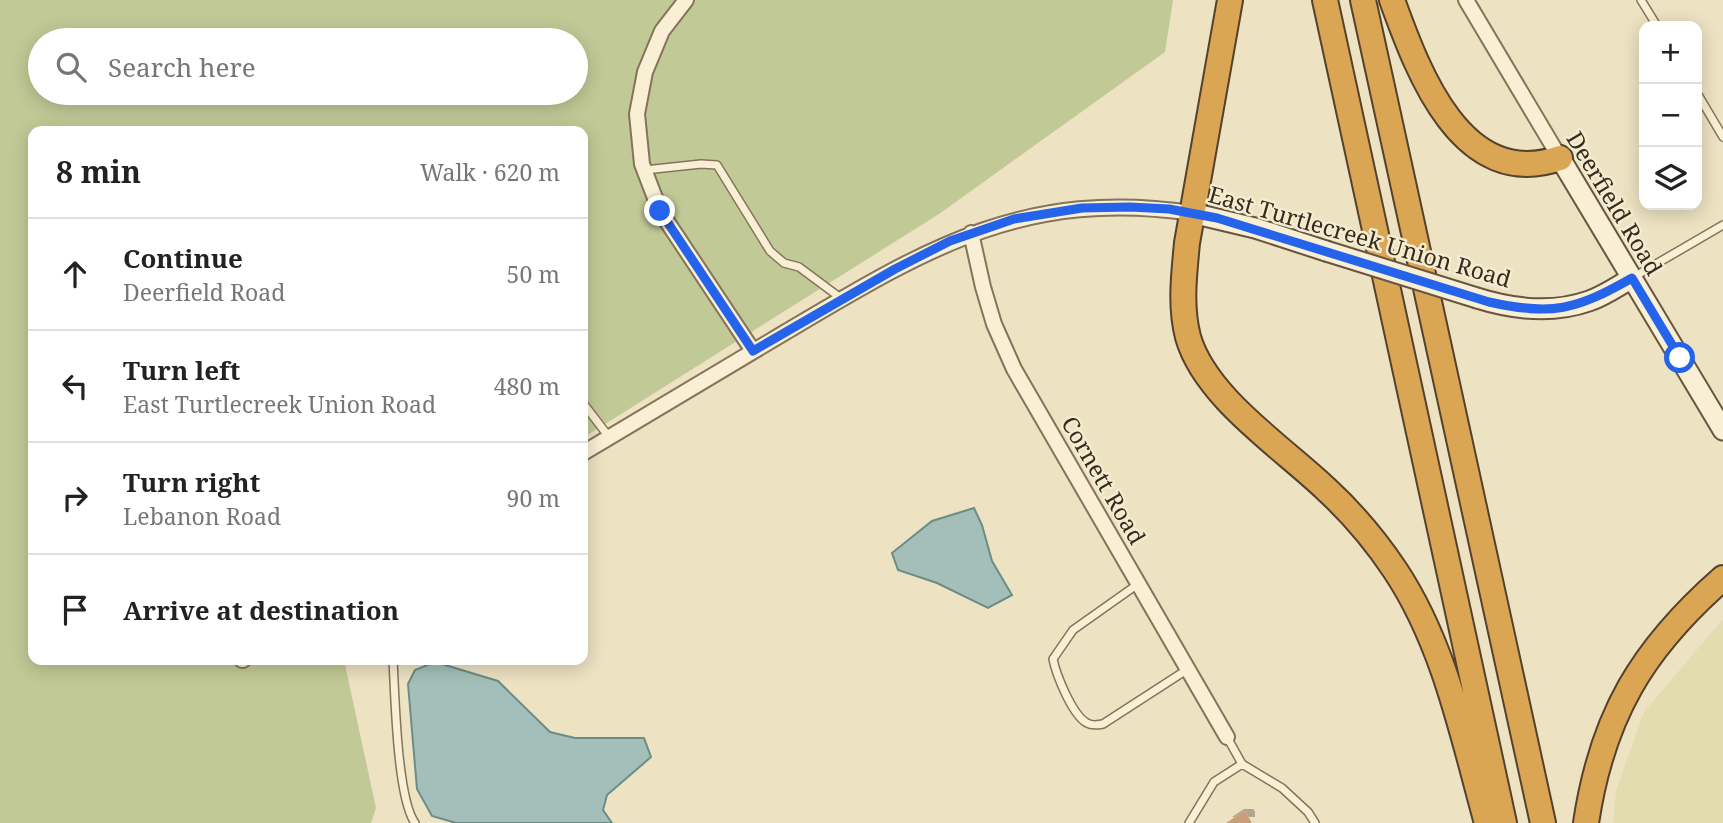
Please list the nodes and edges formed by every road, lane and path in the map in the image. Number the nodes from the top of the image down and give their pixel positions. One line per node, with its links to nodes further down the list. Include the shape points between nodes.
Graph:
1 (686, 0): 12 (street, via 662,31 645,72 637,114)
2 (1230, 0): 13 (highway)
3 (1325, 0): 33 (highway)
4 (1363, 0): 34 (highway)
5 (1392, 0): 11 (highway, via 1432,92 1474,145 1508,162 1538,164)
6 (1466, 0): 11 (street, Deerfield Road)
7 (1642, 0): 8 (lane)
8 (1654, 21)
9 (1702, 101): 10 (lane)
10 (1723, 137)
11 (1560, 158): 16 (street, Deerfield Road)
12 (644, 170): 17 (lane, via 717,165 769,251); 18 (street, via 660,211)
13 (1192, 213): 15 (street, East Turtlecreek Union Road, via 1082,208 1014,219); 16 (street, East Turtlecreek Union Road, bridge, via 1518,308 1570,307); 32 (highway, via 1183,311 1196,358 1224,397 1354,517 1396,572 1446,678)
14 (1723, 225): 16 (lane)
15 (971, 233): 17 (street, East Turtlecreek Union Road); 24 (street, Cornett Road, via 994,324 1014,369)
16 (1632, 278): 20 (street, Deerfield Road)
17 (842, 299): 18 (street, East Turtlecreek Union Road)
18 (753, 351): 21 (street, East Turtlecreek Union Road)
19 (588, 410): 21 (lane)
20 (1723, 430)
21 (609, 437): 22 (street, East Turtlecreek Union Road)
22 (588, 450)
23 (1723, 578): 35 (highway, via 1649,654 1619,705 1598,760)
24 (1138, 584): 26 (street, Cornett Road); 26 (lane, via 1073,630 1053,659 1056,674 1080,718 1089,725 1103,724)
25 (393, 665): 29 (lane, via 399,755 409,814)
26 (1188, 669): 27 (street, Cornett Road)
27 (1227, 737): 28 (lane)
28 (1242, 764): 30 (lane, via 1214,782); 31 (lane, via 1282,788)
29 (415, 823)
30 (1189, 823)
31 (1315, 823)
32 (1487, 823)
33 (1504, 823)
34 (1544, 823)
35 (1586, 823)

